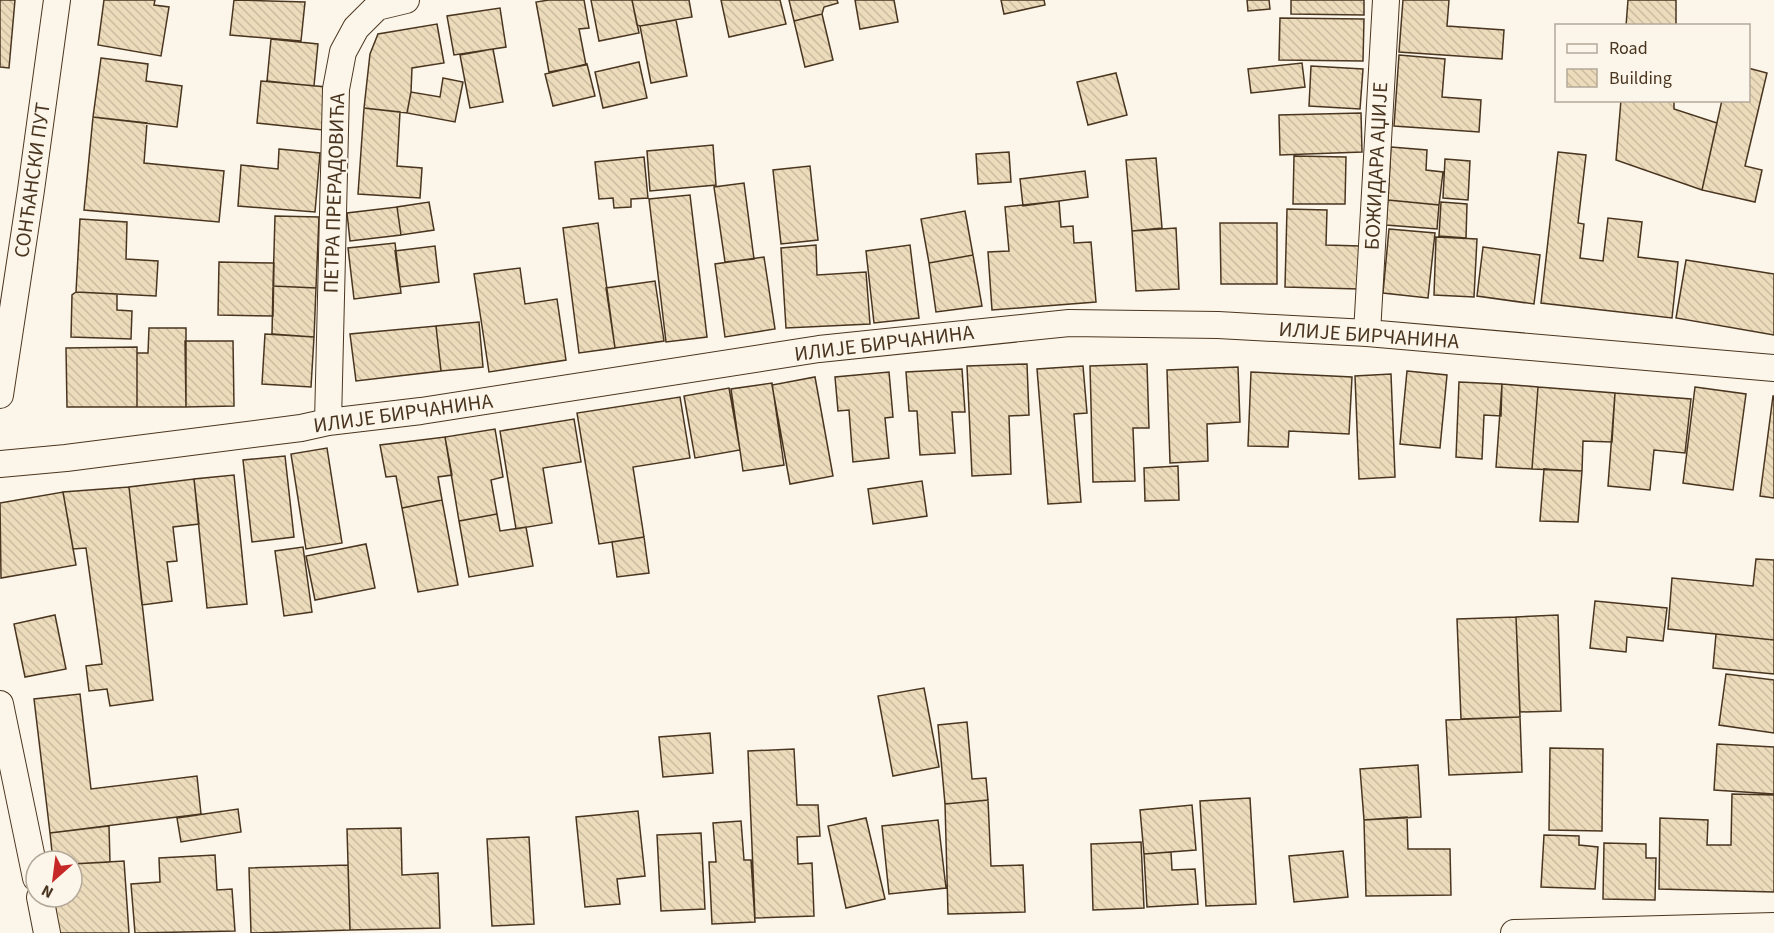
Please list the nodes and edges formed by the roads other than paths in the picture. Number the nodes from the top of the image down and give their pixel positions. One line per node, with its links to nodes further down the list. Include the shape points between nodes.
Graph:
1 (57, 0): 6 (street, СОНЋАНСКИ ПУТ)
2 (406, 0): 7 (street, ПЕТРА ПРЕРАДОВИЋА, via 377,7 356,28 343,52 336,89)
3 (1386, 0): 4 (street, БОЖИДАРА АЏИЈЕ)
4 (1367, 333): 5 (street, ИЛИЈЕ БИРЧАНИНА); 7 (street, ИЛИЈЕ БИРЧАНИНА, via 1069,323 819,349)
5 (1774, 368)
6 (0, 395)
7 (328, 422): 8 (street, ИЛИЈЕ БИРЧАНИНА)
8 (0, 464)
9 (0, 704): 10 (street)
10 (30, 849)
11 (42, 909): 13 (street)
12 (1774, 926): 14 (street)
13 (47, 933)
14 (1514, 933)

